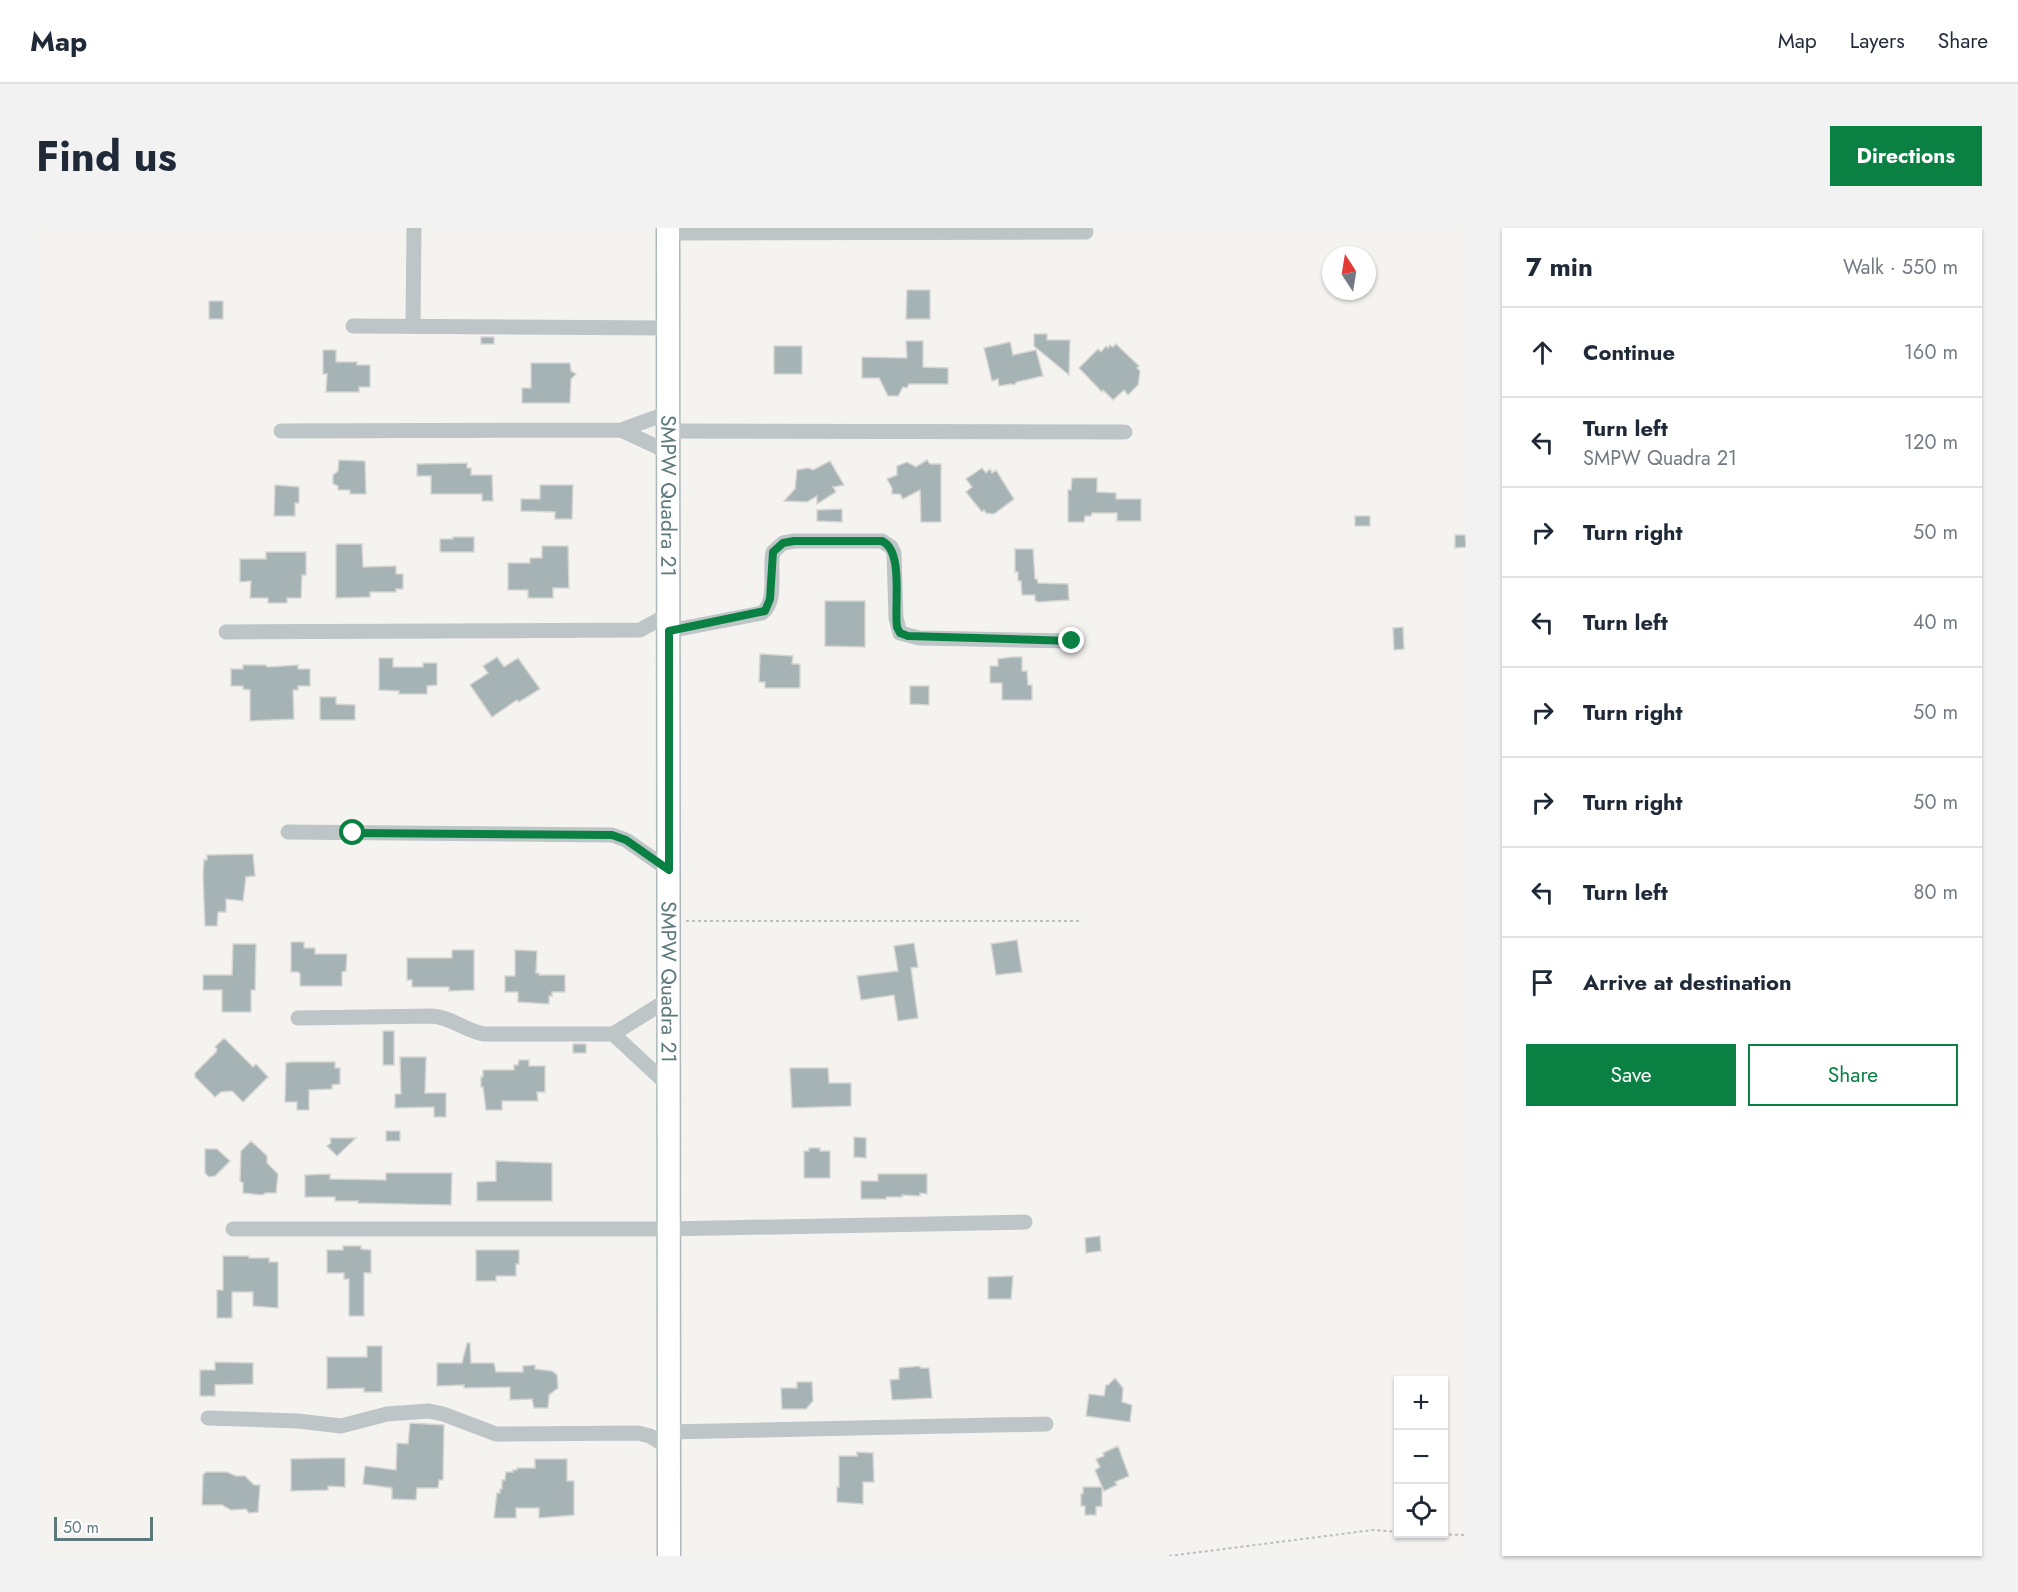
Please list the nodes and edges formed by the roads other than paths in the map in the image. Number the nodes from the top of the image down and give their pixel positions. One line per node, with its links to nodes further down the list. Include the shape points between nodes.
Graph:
1 (414, 228): 5 (street)
2 (668, 230): 3 (street); 6 (street, SMPW Quadra 21)
3 (1086, 232)
4 (353, 326): 5 (street)
5 (413, 326): 6 (street)
6 (668, 328): 9 (street, SMPW Quadra 21)
7 (621, 430): 8 (street); 9 (street); 9 (street)
8 (281, 431)
9 (668, 432): 10 (street); 12 (street, SMPW Quadra 21)
10 (1125, 432)
11 (640, 630): 12 (street); 12 (street); 13 (street)
12 (669, 631): 14 (street, via 765,611 770,599 773,552 783,543 882,541 894,553 900,633 919,638); 16 (street, SMPW Quadra 21)
13 (226, 632)
14 (1072, 641)
15 (288, 832): 16 (street, via 612,835 626,840)
16 (669, 870): 17 (street, SMPW Quadra 21)
17 (669, 999): 19 (street); 20 (street, SMPW Quadra 21)
18 (298, 1018): 19 (street, via 432,1016 484,1034)
19 (613, 1034): 20 (street)
20 (668, 1085): 23 (street, SMPW Quadra 21)
21 (1025, 1222): 23 (street)
22 (233, 1229): 23 (street)
23 (667, 1229): 26 (street, SMPW Quadra 21)
24 (208, 1418): 26 (street, via 341,1426 387,1414 429,1411 496,1434 629,1432)
25 (1046, 1424): 26 (street)
26 (668, 1440): 27 (street, SMPW Quadra 21)
27 (669, 1556)

